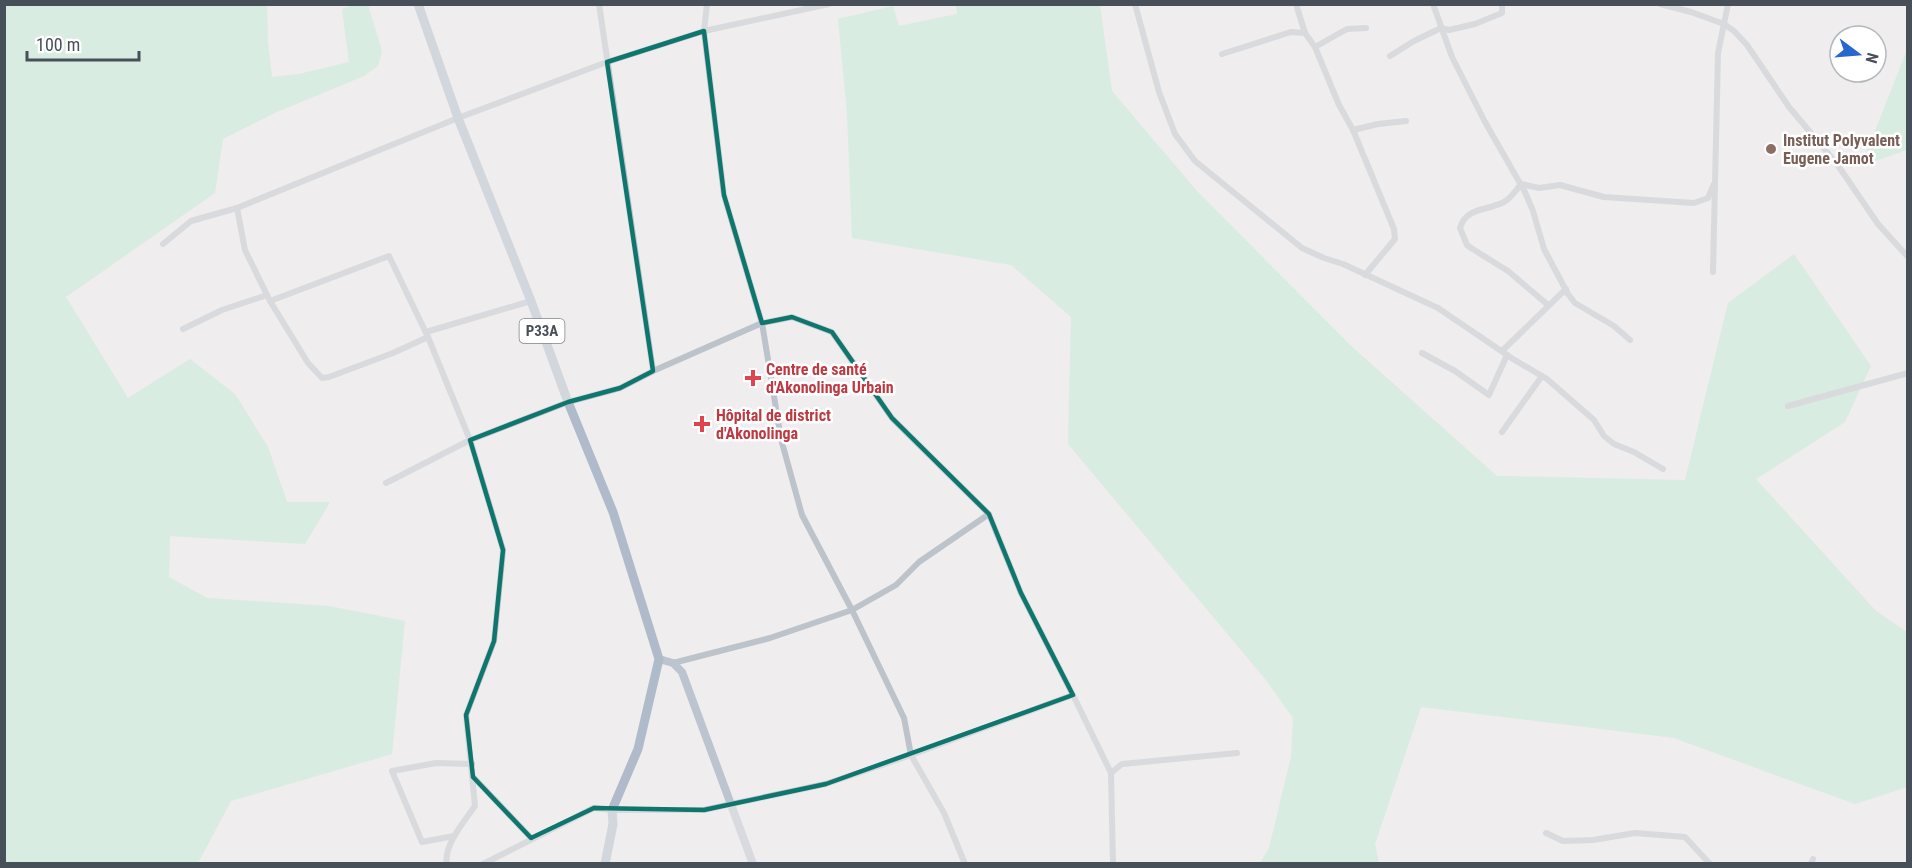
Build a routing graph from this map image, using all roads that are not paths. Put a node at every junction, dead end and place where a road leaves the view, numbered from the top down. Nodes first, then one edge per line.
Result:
1 (418, 4) edge
2 (599, 4) edge
3 (707, 4) edge
4 (830, 4) edge
5 (1135, 4) edge
6 (1296, 4) edge
7 (1433, 4) edge
8 (1502, 4) edge
9 (1660, 4) edge
10 (1728, 4) edge
11 (1724, 24) junction
12 (1366, 28) dead end
13 (1441, 28) junction
14 (704, 31) junction
15 (1305, 33) junction
16 (1315, 47) junction
17 (1222, 54) dead end
18 (1390, 56) dead end
19 (607, 62) junction
20 (458, 118) junction
21 (1406, 121) dead end
22 (1353, 130) junction
23 (1521, 184) junction
24 (1714, 184) junction
25 (237, 208) junction
26 (163, 244) dead end
27 (1908, 257) edge
28 (1713, 272) dead end
29 (1365, 275) junction
30 (1566, 289) junction
31 (268, 298) junction
32 (531, 301) junction
33 (1548, 305) junction
34 (762, 323) junction
35 (183, 328) dead end
36 (427, 335) junction
37 (1630, 340) dead end
38 (1422, 353) dead end
39 (1504, 353) junction
40 (653, 372) junction
41 (1908, 373) edge
42 (1542, 376) junction
43 (568, 402) junction
44 (1788, 406) dead end
45 (1502, 432) dead end
46 (470, 440) junction
47 (1663, 469) dead end
48 (386, 483) dead end
49 (989, 514) junction
50 (852, 610) junction
51 (658, 659) junction
52 (673, 663) junction
53 (1073, 695) junction
54 (1237, 753) dead end
55 (912, 755) junction
56 (472, 764) junction
57 (1111, 773) junction
58 (473, 777) junction
59 (733, 805) junction
60 (612, 810) junction
61 (1546, 833) dead end
62 (454, 836) junction
63 (531, 838) junction
64 (447, 864) edge
65 (483, 864) edge
66 (605, 864) edge
67 (753, 864) edge
68 (965, 864) edge
69 (1113, 864) edge
70 (1710, 864) edge

1 - 20 main road, P33A
2 - 19 street
3 - 14 street
4 - 14 street
5 - 29 street
6 - 15 street
7 - 13 street
8 - 13 street
9 - 11 street
10 - 11 street
11 - 24 street
11 - 27 street
12 - 16 street
13 - 18 street
13 - 23 street
14 - 19 street
14 - 34 street
15 - 16 street
15 - 17 street
16 - 22 street
19 - 20 street
19 - 40 street
20 - 25 street
20 - 32 main road, P33A
21 - 22 street
22 - 29 street
23 - 24 street
23 - 30 street
23 - 33 street
24 - 28 street
25 - 26 street
25 - 31 street
29 - 39 street
30 - 33 street
30 - 37 street
31 - 35 street
31 - 36 street
31 - 36 street
32 - 36 street
32 - 43 main road, P33A
33 - 39 street
34 - 40 street
34 - 49 street
34 - 50 street
36 - 46 street
38 - 39 street
39 - 42 street
40 - 43 street
41 - 44 street
42 - 45 street
42 - 47 street
43 - 46 street
43 - 51 main road, P33A
46 - 48 street
46 - 56 street
49 - 50 street
49 - 53 street
50 - 52 street
50 - 55 street
51 - 52 street
51 - 60 main road, P33A
52 - 59 street
53 - 55 street
53 - 57 street
54 - 57 street
55 - 59 street
55 - 68 street
56 - 58 street
56 - 62 street
57 - 69 street
58 - 62 street
58 - 63 street
59 - 60 street
59 - 67 street
60 - 63 street
60 - 66 main road, P33A
61 - 70 street
62 - 64 street
63 - 65 street

